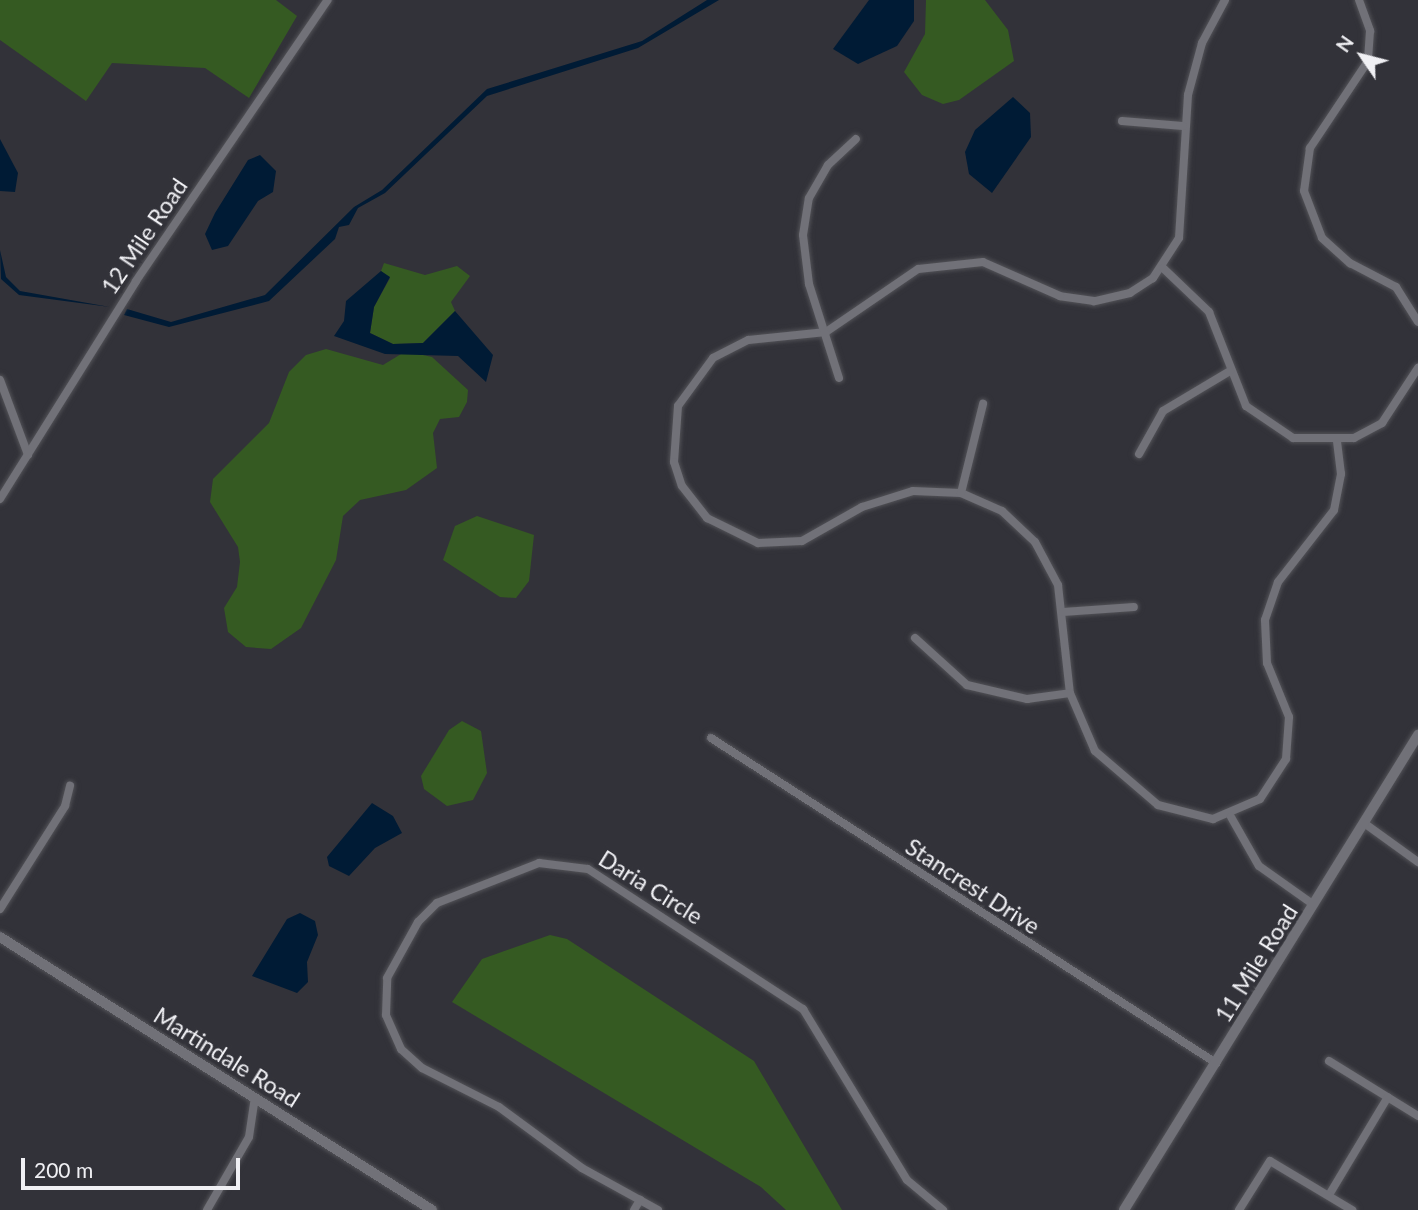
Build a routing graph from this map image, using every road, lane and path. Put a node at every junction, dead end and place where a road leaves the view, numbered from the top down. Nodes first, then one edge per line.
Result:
1 (328, 0) edge
2 (1225, 0) edge
3 (1364, 1) edge
4 (1122, 121) dead end
5 (1183, 126) junction
6 (856, 139) dead end
7 (1163, 268) junction
8 (1418, 321) edge
9 (826, 332) junction
10 (1418, 370) edge
11 (1230, 371) junction
12 (839, 378) dead end
13 (0, 380) edge
14 (983, 404) dead end
15 (1337, 441) junction
16 (1139, 454) dead end
17 (28, 455) junction
18 (961, 493) junction
19 (0, 499) edge
20 (1134, 607) dead end
21 (1063, 612) junction
22 (915, 638) dead end
23 (1070, 694) junction
24 (1418, 735) edge
25 (711, 738) dead end
26 (69, 786) dead end
27 (1231, 817) junction
28 (1364, 823) junction
29 (1418, 862) edge
30 (1314, 905) junction
31 (0, 909) edge
32 (2, 942) edge
33 (1329, 1061) dead end
34 (1216, 1063) junction
35 (255, 1097) junction
36 (1388, 1097) junction
37 (1418, 1116) edge
38 (1329, 1195) junction
39 (640, 1200) junction
40 (207, 1210) edge
41 (432, 1210) edge
42 (634, 1210) edge
43 (658, 1210) edge
44 (943, 1210) edge
45 (1124, 1210) edge
46 (1239, 1210) edge
47 (1352, 1210) edge

1 - 17 street, 12 Mile Road
2 - 5 street
3 - 8 street
4 - 5 street
5 - 7 street
6 - 9 street
7 - 9 street
7 - 11 street
9 - 12 street
9 - 18 street
10 - 15 street
11 - 15 street
11 - 16 street
13 - 17 street
14 - 18 street
15 - 27 street
17 - 19 street, 12 Mile Road
18 - 21 street
20 - 21 street
21 - 23 street
22 - 23 street
23 - 27 street
24 - 28 street, 11 Mile Road
25 - 34 street, Stancrest Drive
26 - 31 street
27 - 30 street
28 - 29 street
28 - 30 street, 11 Mile Road
30 - 34 street, 11 Mile Road
32 - 35 street, Martindale Road
33 - 36 street
34 - 45 street, 11 Mile Road
35 - 40 street
35 - 41 street, Martindale Road
36 - 37 street
36 - 38 street
38 - 46 street
38 - 47 street
39 - 42 street
39 - 43 street, Daria Circle
39 - 44 street, Daria Circle

